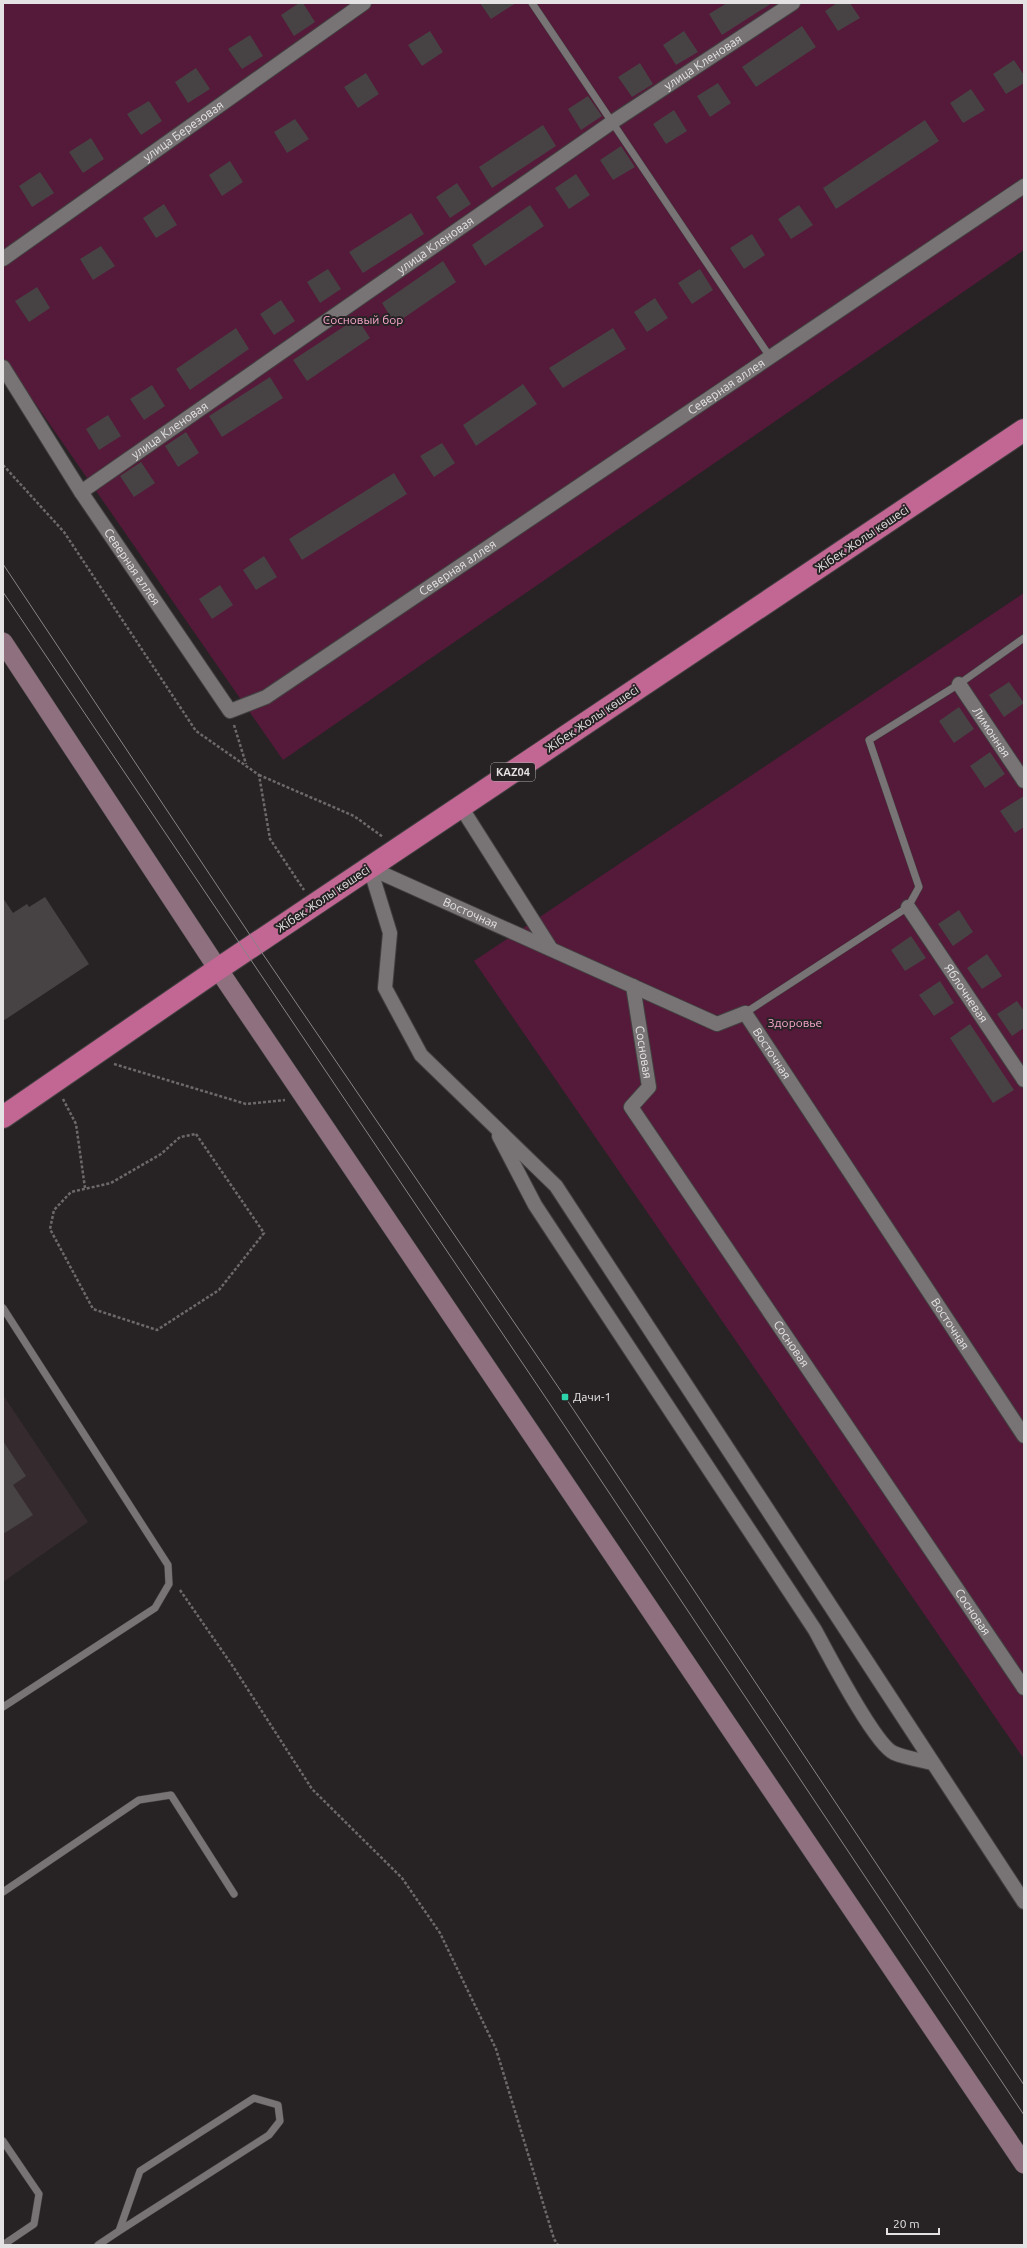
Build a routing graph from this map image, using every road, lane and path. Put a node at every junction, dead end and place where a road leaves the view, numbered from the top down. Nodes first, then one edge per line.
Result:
1 (364, 3) edge
2 (532, 3) edge
3 (793, 3) edge
4 (611, 123) junction
5 (1024, 186) edge
6 (3, 259) edge
7 (770, 357) junction
8 (3, 367) edge
9 (1024, 430) edge
10 (3, 465) edge
11 (81, 492) junction
12 (1024, 638) edge
13 (3, 642) edge
14 (958, 684) junction
15 (230, 711) junction
16 (259, 775) junction
17 (1024, 781) edge
18 (462, 807) junction
19 (394, 852) junction
20 (370, 868) junction
21 (314, 905) junction
22 (908, 907) junction
23 (551, 949) junction
24 (218, 970) junction
25 (633, 986) junction
26 (745, 1013) junction
27 (91, 1057) junction
28 (1024, 1080) edge
29 (55, 1082) junction
30 (304, 1097) junction
31 (3, 1118) edge
32 (493, 1124) junction
33 (85, 1188) junction
34 (3, 1308) edge
35 (1024, 1436) edge
36 (169, 1584) junction
37 (1024, 1688) edge
38 (3, 1707) edge
39 (932, 1763) junction
40 (3, 1892) edge
41 (234, 1894) dead end
42 (1024, 1902) edge
43 (3, 2141) edge
44 (1024, 2164) edge
45 (119, 2231) junction
46 (3, 2245) edge
47 (98, 2245) edge
48 (558, 2245) edge

1 - 6 street, улица Березовая
2 - 4 lane
3 - 4 street, улица Кленовая
4 - 7 lane
4 - 11 street, улица Кленовая
5 - 7 street, Северная аллея
7 - 15 street, Северная аллея
8 - 11 street, Северная аллея
9 - 18 highway, Жібек Жолы көшесі / KАZ04
10 - 16 path
11 - 15 street, Северная аллея
12 - 14 lane
13 - 24 street
14 - 17 street, Лимонная
14 - 22 lane
15 - 16 path
16 - 19 path
16 - 21 path
18 - 19 highway, Жібек Жолы көшесі / KАZ04
18 - 23 street
19 - 20 highway, Жібек Жолы көшесі / KАZ04
20 - 21 highway, Жібек Жолы көшесі / KАZ04
20 - 23 street, Восточная
20 - 32 street
21 - 24 highway, Жібек Жолы көшесі / KАZ04
22 - 26 lane
22 - 28 street, Яблочневая
23 - 25 street, Восточная
24 - 27 highway, Жібек Жолы көшесі / KАZ04
24 - 30 street
25 - 26 street, Восточная
25 - 37 street, Сосновая
26 - 35 street, Восточная
27 - 29 highway, Жібек Жолы көшесі / KАZ04
27 - 30 path
29 - 31 highway, Жібек Жолы көшесі / KАZ04
29 - 33 path
30 - 44 street
32 - 39 street
32 - 39 street
33 - 33 path
34 - 36 lane
36 - 38 lane
36 - 48 path
39 - 42 street
40 - 41 lane
43 - 46 lane
45 - 45 lane
45 - 47 lane

